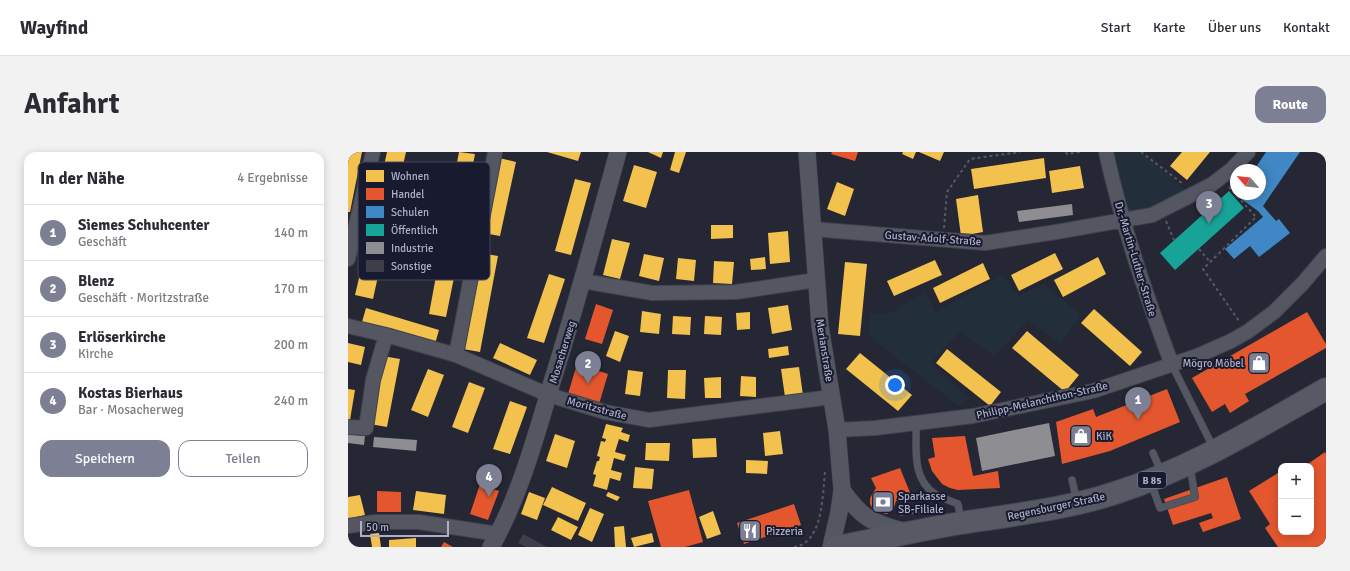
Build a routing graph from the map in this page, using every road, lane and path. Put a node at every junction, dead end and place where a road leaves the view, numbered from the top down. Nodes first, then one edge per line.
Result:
1 (373, 152) edge
2 (495, 152) edge
3 (618, 152) edge
4 (807, 152) edge
5 (1020, 152) edge
6 (1066, 152) edge
7 (1081, 152) edge
8 (1106, 152) edge
9 (1141, 152) edge
10 (1248, 152) edge
11 (371, 162) edge
12 (490, 178) edge
13 (1220, 178) junction
14 (1195, 193) junction
15 (1162, 210) junction
16 (358, 216) edge
17 (1124, 220) junction
18 (812, 229) junction
19 (943, 239) junction
20 (1174, 240) dead end
21 (1199, 249) dead end
22 (1326, 256) edge
23 (348, 259) edge
24 (1210, 262) junction
25 (470, 280) edge
26 (816, 280) junction
27 (583, 281) junction
28 (1234, 315) dead end
29 (348, 326) edge
30 (386, 335) junction
31 (456, 355) junction
32 (1172, 365) junction
33 (1326, 389) edge
34 (549, 395) junction
35 (832, 398) junction
36 (916, 423) junction
37 (348, 427) edge
38 (838, 430) junction
39 (1215, 451) junction
40 (1153, 453) dead end
41 (1190, 464) junction
42 (1156, 478) junction
43 (1072, 480) dead end
44 (842, 490) junction
45 (1078, 503) junction
46 (820, 516) dead end
47 (960, 516) junction
48 (902, 524) junction
49 (348, 526) edge
50 (495, 541) edge
51 (794, 547) edge
52 (831, 547) edge
53 (837, 547) edge

1 - 11 street
2 - 12 street
3 - 27 street, Mosacherweg
4 - 18 street, Merianstraße
5 - 19 path
6 - 7 path
8 - 17 street, Dr.-Martin-Luther-Straße
9 - 14 path
10 - 13 street, Gustav-Adolf-Straße
13 - 14 street, Gustav-Adolf-Straße
13 - 24 path
14 - 15 street, Gustav-Adolf-Straße
15 - 17 street, Gustav-Adolf-Straße
15 - 20 path
16 - 23 street
17 - 19 street, Gustav-Adolf-Straße
17 - 32 street, Dr.-Martin-Luther-Straße
18 - 19 street, Gustav-Adolf-Straße
18 - 26 street, Merianstraße
21 - 24 path
22 - 32 street, Philipp-Melanchthon-Straße
24 - 28 path
25 - 31 street
26 - 27 street
26 - 35 street, Merianstraße
27 - 34 street, Mosacherweg
29 - 30 street, Moritzstraße
30 - 31 street, Moritzstraße
30 - 37 street
31 - 34 street, Moritzstraße
32 - 36 street, Philipp-Melanchthon-Straße
32 - 39 lane
33 - 39 main road, Regensburger Straße / B 85
34 - 35 street, Moritzstraße
34 - 50 street, Mosacherweg
35 - 38 street, Merianstraße
36 - 38 street, Philipp-Melanchthon-Straße
36 - 47 lane
38 - 44 street, Merianstraße
39 - 41 main road, Regensburger Straße / B 85
40 - 42 lane
41 - 42 main road, Regensburger Straße / B 85
41 - 42 lane
42 - 45 main road, Regensburger Straße / B 85
43 - 45 lane
44 - 48 street
44 - 52 street, Merianstraße
45 - 47 main road, Regensburger Straße / B 85
46 - 51 path
47 - 48 main road, Regensburger Straße / B 85
47 - 48 path
48 - 53 main road, Regensburger Straße / B 85
49 - 50 street

